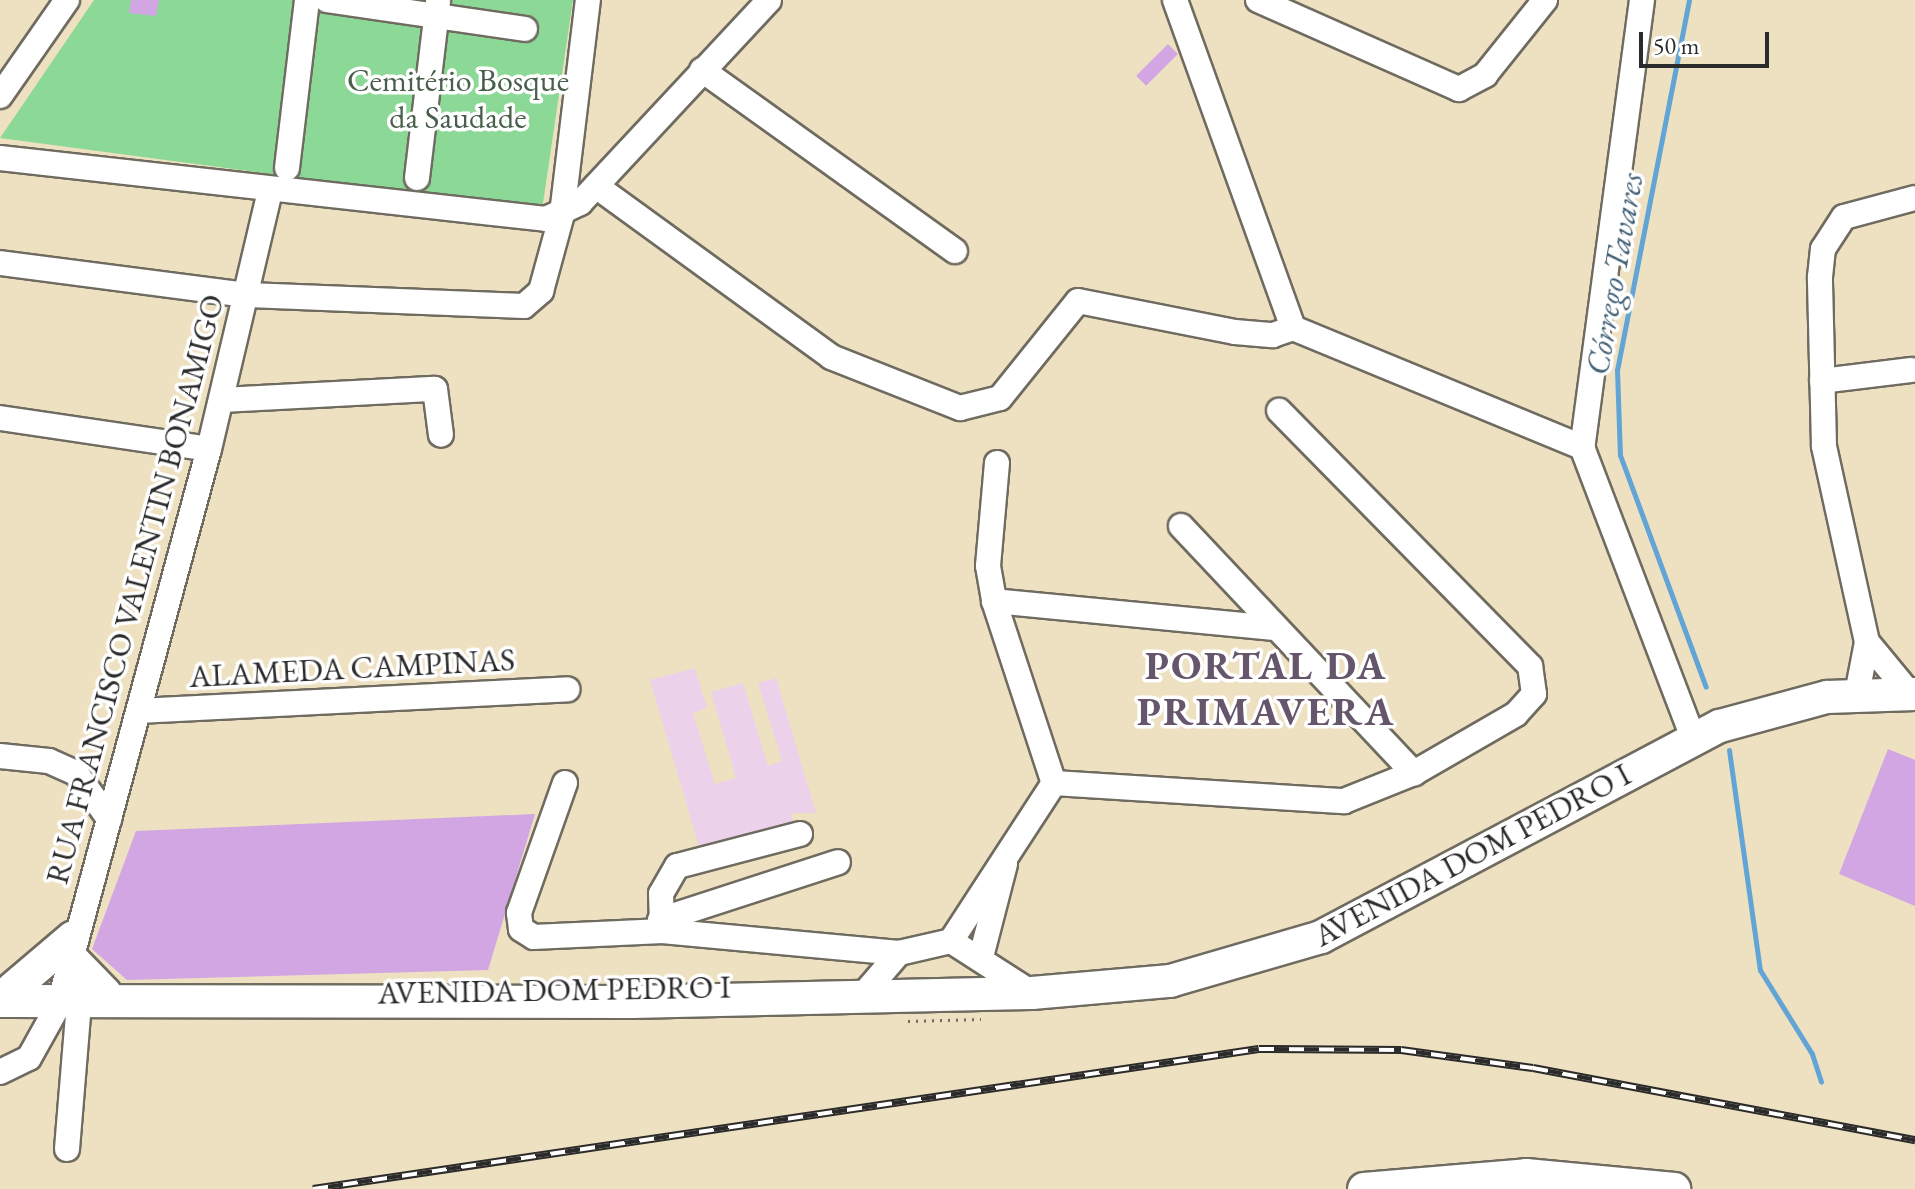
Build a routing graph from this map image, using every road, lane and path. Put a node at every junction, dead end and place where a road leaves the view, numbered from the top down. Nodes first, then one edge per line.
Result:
1 (67, 0) edge
2 (307, 0) edge
3 (327, 0) edge
4 (588, 0) edge
5 (769, 0) edge
6 (1175, 0) edge
7 (1258, 0) edge
8 (1545, 0) edge
9 (1642, 0) edge
10 (437, 8) edge
11 (525, 29) dead end
12 (702, 70) junction
13 (0, 96) edge
14 (0, 158) edge
15 (287, 168) dead end
16 (417, 178) dead end
17 (596, 186) junction
18 (270, 190) junction
19 (1915, 198) edge
20 (562, 214) junction
21 (955, 251) dead end
22 (0, 263) edge
23 (248, 295) junction
24 (1293, 328) junction
25 (1911, 370) dead end
26 (1822, 381) junction
27 (222, 400) junction
28 (1279, 411) dead end
29 (0, 418) edge
30 (441, 435) dead end
31 (1582, 447) junction
32 (209, 449) junction
33 (997, 463) dead end
34 (1181, 526) dead end
35 (994, 601) junction
36 (1273, 628) junction
37 (1867, 642) junction
38 (567, 689) dead end
39 (1857, 694) junction
40 (1913, 694) edge
41 (140, 711) junction
42 (1693, 738) junction
43 (0, 756) edge
44 (1414, 773) junction
45 (565, 783) dead end
46 (1054, 783) junction
47 (109, 819) junction
48 (800, 834) dead end
49 (1012, 838) junction
50 (838, 862) dead end
51 (661, 925) junction
52 (951, 941) junction
53 (71, 946) junction
54 (899, 953) junction
55 (990, 964) junction
56 (867, 988) junction
57 (1106, 988) junction
58 (4, 993) edge
59 (1032, 993) junction
60 (76, 998) junction
61 (0, 1072) edge
62 (67, 1149) dead end
63 (1364, 1189) edge
64 (1674, 1189) edge

1 - 13 street
2 - 15 street
3 - 10 street
4 - 20 street
5 - 12 street
6 - 24 street
7 - 8 street
9 - 31 street
10 - 11 street
10 - 16 street
12 - 17 street
12 - 21 street
14 - 18 street
17 - 20 street
17 - 24 street
18 - 20 street
18 - 23 street, RUA FRANCISCO VALENTIN BONAMIGO
19 - 26 street
20 - 23 street
22 - 23 street
23 - 27 street, RUA FRANCISCO VALENTIN BONAMIGO
24 - 31 street
25 - 26 street
26 - 37 street
27 - 30 street
27 - 32 street, RUA FRANCISCO VALENTIN BONAMIGO
28 - 44 street
29 - 32 street
31 - 42 street
32 - 41 street, RUA FRANCISCO VALENTIN BONAMIGO
33 - 35 street
34 - 36 street
35 - 36 street
35 - 46 street
36 - 44 street
37 - 39 street
37 - 40 street
38 - 41 street, ALAMEDA CAMPINAS
39 - 40 main road, AVENIDA DOM PEDRO I
39 - 42 main road, AVENIDA DOM PEDRO I
41 - 47 street, RUA FRANCISCO VALENTIN BONAMIGO
42 - 57 main road, AVENIDA DOM PEDRO I
43 - 47 street
44 - 46 street
45 - 51 street
46 - 49 street
47 - 53 street, RUA FRANCISCO VALENTIN BONAMIGO
48 - 51 street
49 - 52 street
49 - 55 street
50 - 51 street
51 - 54 street
52 - 54 street
52 - 55 street
53 - 58 main road
53 - 60 main road
53 - 60 street, RUA FRANCISCO VALENTIN BONAMIGO
54 - 56 street
55 - 56 main road, AVENIDA DOM PEDRO I
55 - 57 main road, AVENIDA DOM PEDRO I
55 - 59 street
56 - 59 main road, AVENIDA DOM PEDRO I
56 - 60 main road, AVENIDA DOM PEDRO I
57 - 59 main road, AVENIDA DOM PEDRO I
58 - 60 main road, AVENIDA DOM PEDRO I
60 - 61 street
60 - 62 street
63 - 64 main road

